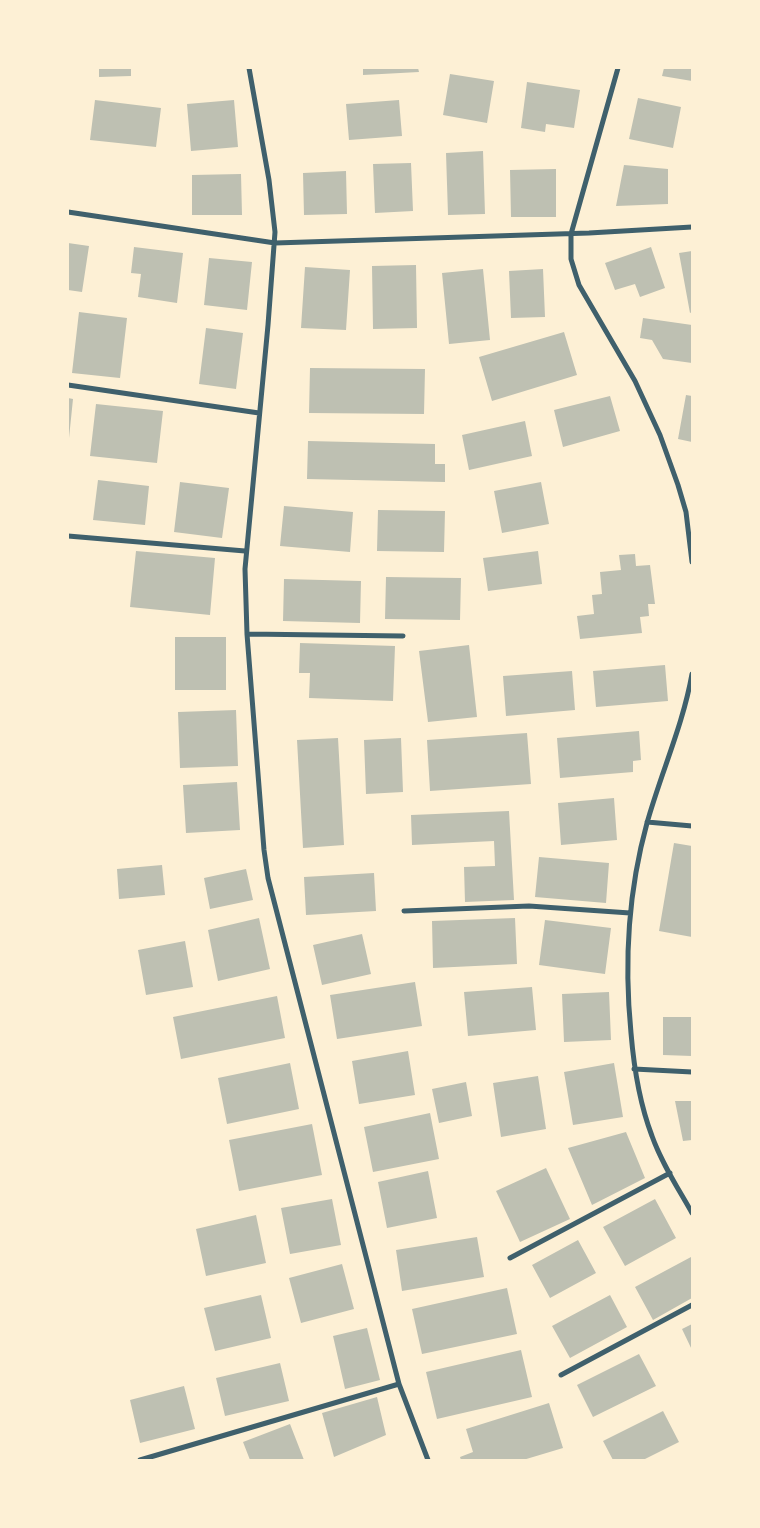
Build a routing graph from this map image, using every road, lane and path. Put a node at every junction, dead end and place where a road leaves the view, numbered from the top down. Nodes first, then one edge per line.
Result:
1 (249, 68) edge
2 (618, 68) edge
3 (68, 212) edge
4 (692, 227) edge
5 (571, 234) junction
6 (275, 243) junction
7 (68, 385) edge
8 (259, 413) junction
9 (68, 536) edge
10 (245, 551) junction
11 (692, 562) edge
12 (247, 634) junction
13 (404, 636) dead end
14 (692, 674) edge
15 (647, 822) junction
16 (692, 826) edge
17 (404, 911) dead end
18 (630, 913) junction
19 (634, 1069) junction
20 (692, 1072) edge
21 (670, 1174) junction
22 (692, 1214) edge
23 (510, 1258) dead end
24 (692, 1305) edge
25 (561, 1375) dead end
26 (399, 1384) junction
27 (140, 1460) edge
28 (428, 1460) edge

1 - 6 street
2 - 5 street
3 - 6 street
4 - 5 street
5 - 6 street
5 - 11 street
6 - 8 street
7 - 8 street
8 - 10 street
9 - 10 street
10 - 12 street
12 - 13 street
12 - 26 street
14 - 15 street
15 - 16 street
15 - 18 street
17 - 18 street
18 - 19 street
19 - 20 street
19 - 21 street
21 - 22 street
21 - 23 street
24 - 25 street
26 - 27 street
26 - 28 street

